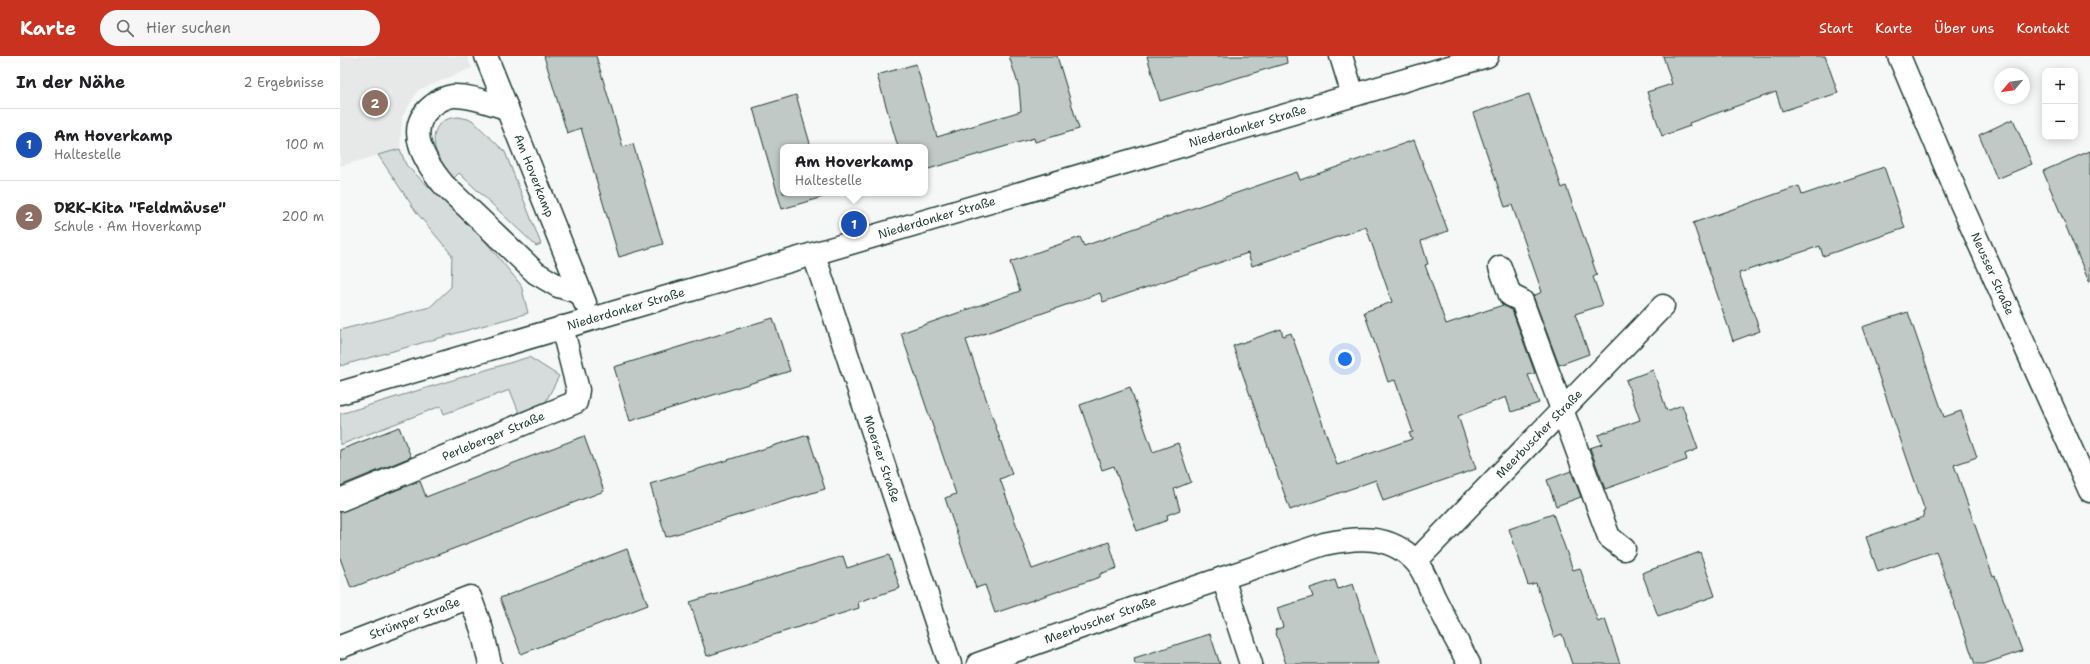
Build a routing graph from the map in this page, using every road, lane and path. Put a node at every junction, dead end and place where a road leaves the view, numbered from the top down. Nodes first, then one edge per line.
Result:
1 (486, 56) edge
2 (1341, 56) edge
3 (1488, 56) edge
4 (1898, 56) edge
5 (1353, 95) junction
6 (507, 108) junction
7 (814, 255) junction
8 (1500, 267) dead end
9 (581, 293) junction
10 (1663, 306) dead end
11 (591, 319) junction
12 (562, 327) junction
13 (340, 393) edge
14 (1562, 409) junction
15 (2090, 491) edge
16 (340, 500) edge
17 (1624, 549) dead end
18 (1416, 562) junction
19 (1223, 578) junction
20 (340, 647) edge
21 (490, 664) edge
22 (950, 664) edge
23 (978, 664) edge
24 (1251, 664) edge
25 (1468, 664) edge

1 - 6 street, Am Hoverkamp
2 - 5 street
3 - 5 street, Niederdonker Straße
4 - 15 street, Neusser Straße
5 - 7 street, Niederdonker Straße
6 - 9 street, Am Hoverkamp
6 - 9 street
7 - 11 street, Niederdonker Straße
7 - 22 street, Moerser Straße
8 - 14 street
9 - 11 street, Am Hoverkamp
10 - 14 street, Meerbuscher Straße
11 - 12 street, Niederdonker Straße
12 - 13 street, Niederdonker Straße
12 - 16 street, Perleberger Straße
14 - 17 street
14 - 18 street, Meerbuscher Straße
18 - 19 street, Meerbuscher Straße
18 - 25 street, Meerbuscher Straße
19 - 23 street, Meerbuscher Straße
19 - 24 street
20 - 21 street, Strümper Straße

